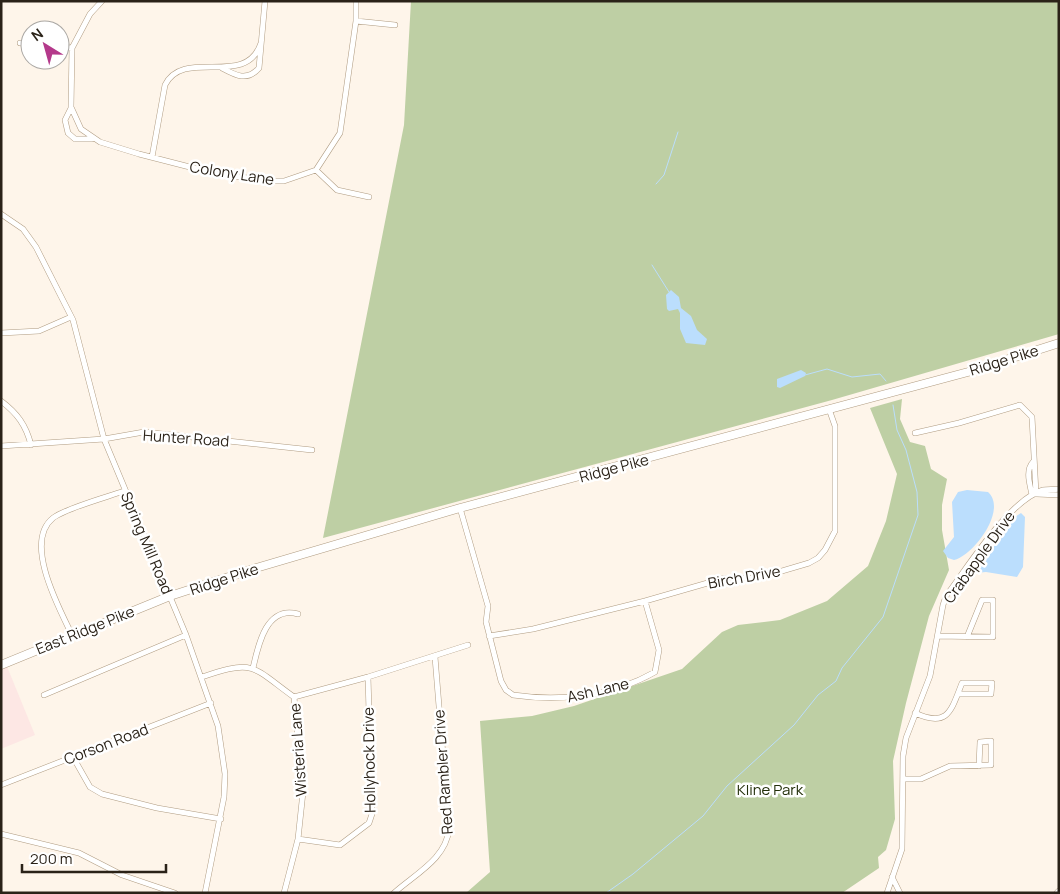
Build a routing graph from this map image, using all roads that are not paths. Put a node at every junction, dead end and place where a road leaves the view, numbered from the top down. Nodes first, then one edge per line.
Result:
1 (102, 1) edge
2 (265, 1) edge
3 (356, 1) edge
4 (356, 21) junction
5 (395, 26) dead end
6 (261, 44) junction
7 (72, 48) joint
8 (220, 67) junction
9 (71, 107) junction
10 (93, 139) junction
11 (152, 157) junction
12 (316, 170) junction
13 (369, 197) dead end
14 (1, 214) edge
15 (71, 317) junction
16 (1, 333) edge
17 (1056, 346) edge
18 (1, 401) edge
19 (829, 409) junction
20 (915, 434) dead end
21 (104, 439) junction
22 (31, 445) junction
23 (1, 446) edge
24 (312, 450) dead end
25 (1059, 490) edge
26 (124, 491) junction
27 (1034, 494) junction
28 (1059, 495) edge
29 (460, 508) junction
30 (170, 596) junction
31 (645, 601) junction
32 (298, 614) dead end
33 (72, 635) junction
34 (186, 635) junction
35 (489, 636) junction
36 (938, 636) junction
37 (967, 637) junction
38 (468, 645) dead end
39 (436, 657) junction
40 (1, 666) edge
41 (253, 668) junction
42 (202, 677) junction
43 (368, 677) junction
44 (958, 694) junction
45 (44, 695) dead end
46 (294, 697) junction
47 (211, 703) junction
48 (915, 714) junction
49 (72, 757) junction
50 (979, 766) junction
51 (903, 779) junction
52 (1, 785) edge
53 (221, 819) junction
54 (1, 834) edge
55 (298, 839) junction
56 (892, 877) junction
57 (175, 893) edge
58 (205, 893) edge
59 (284, 893) edge
60 (394, 893) edge
61 (886, 893) edge
62 (900, 893) edge

1 - 7 street, Colony Lane
2 - 6 street
3 - 4 street
4 - 5 street
4 - 12 street
6 - 8 street
6 - 8 street
7 - 9 street, Colony Lane
8 - 11 street
9 - 10 street, Colony Lane
9 - 10 street, Colony Lane
10 - 11 street, Colony Lane
11 - 12 street, Colony Lane
12 - 13 street
14 - 15 street, Spring Mill Road
15 - 16 street
15 - 21 street, Spring Mill Road
17 - 19 main road, Ridge Pike
18 - 22 street
19 - 29 main road, Ridge Pike
19 - 31 street, Birch Drive
20 - 27 street
21 - 22 street, Hunter Road
21 - 24 street, Hunter Road
21 - 26 street, Spring Mill Road
22 - 23 street, Hunter Road
25 - 27 street, Crabapple Drive
26 - 30 street, Spring Mill Road
26 - 33 street
27 - 28 street
27 - 36 street, Crabapple Drive
29 - 30 main road, Ridge Pike
29 - 35 street, Ash Lane
30 - 33 main road, East Ridge Pike
30 - 34 street, Spring Mill Road
31 - 35 street, Birch Drive
31 - 35 street, Ash Lane
32 - 41 street
33 - 40 main road, East Ridge Pike
34 - 42 street, Spring Mill Road
34 - 45 street
36 - 37 street
36 - 48 street, Crabapple Drive
37 - 37 street
38 - 39 street, Wisteria Lane
39 - 43 street, Wisteria Lane
39 - 60 street, Red Rambler Drive
41 - 42 street
41 - 46 street
42 - 47 street, Spring Mill Road
43 - 46 street, Wisteria Lane
43 - 55 street, Hollyhock Drive
44 - 44 street
44 - 48 street
46 - 55 street, Wisteria Lane
47 - 49 street, Corson Road
47 - 53 street, Spring Mill Road
48 - 51 street, Crabapple Drive
49 - 52 street, Corson Road
49 - 53 street
50 - 50 street
50 - 51 street
51 - 56 street, Crabapple Drive
53 - 58 street, Spring Mill Road
54 - 57 street
55 - 59 street, Wisteria Lane
56 - 61 street, Crabapple Drive
56 - 62 street

